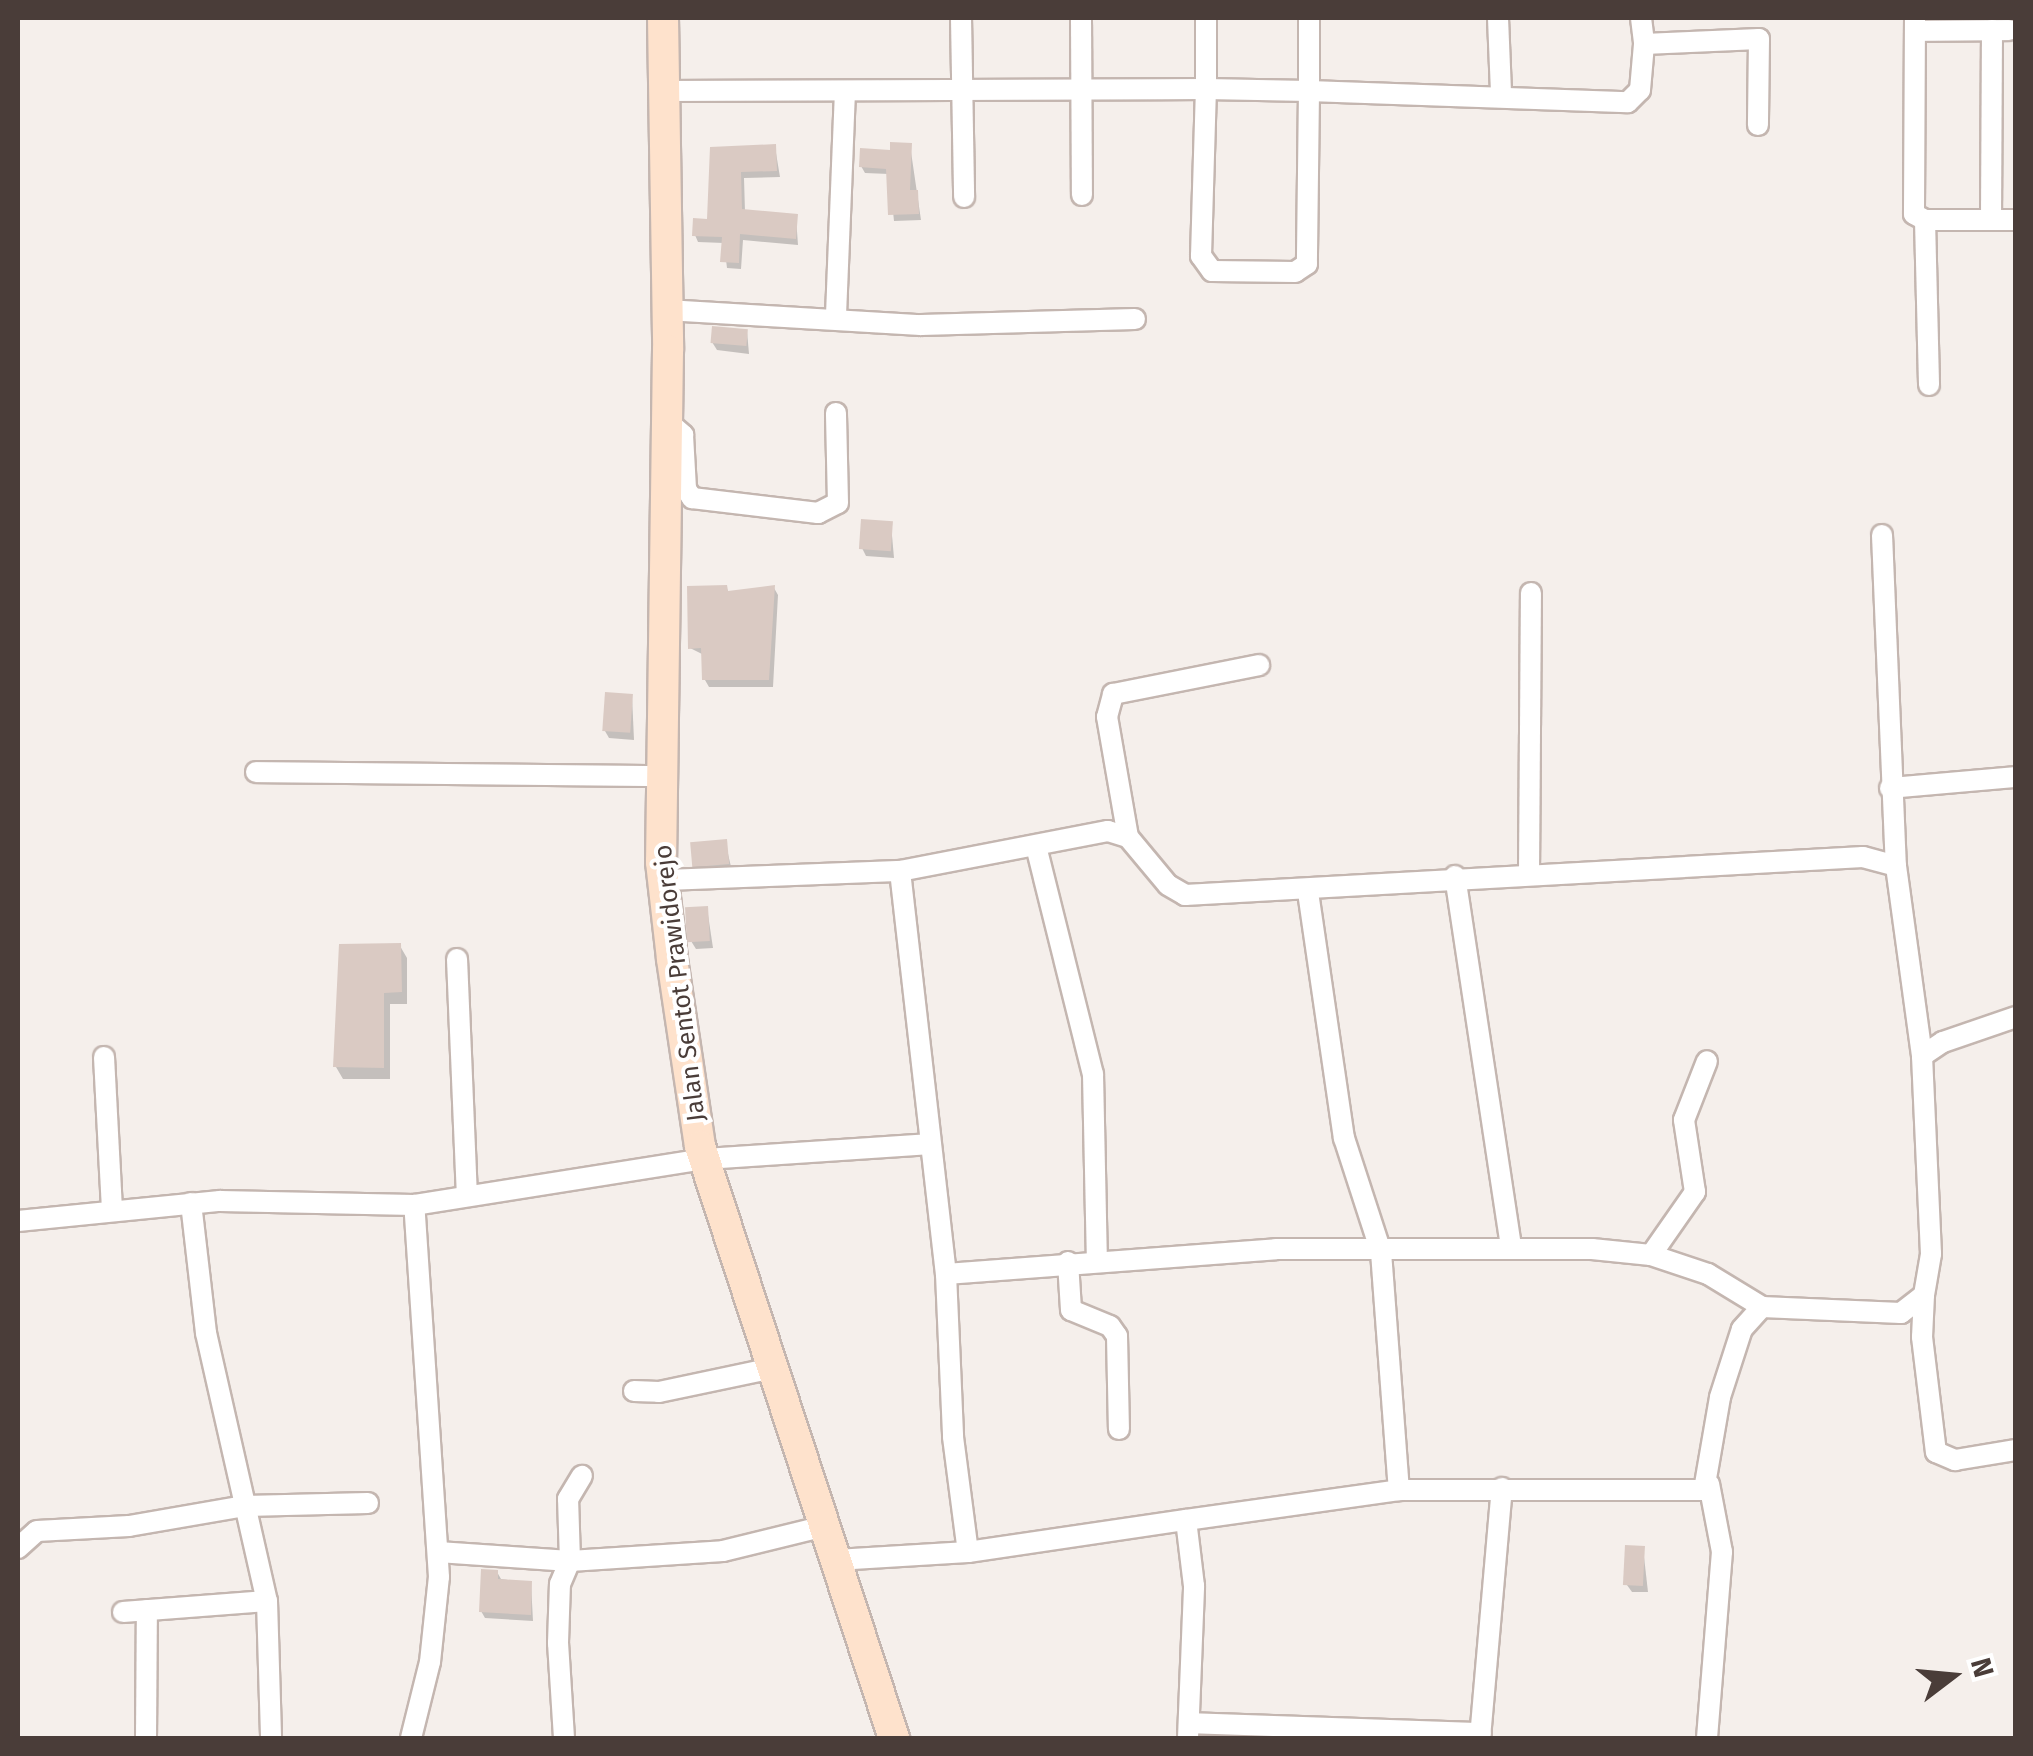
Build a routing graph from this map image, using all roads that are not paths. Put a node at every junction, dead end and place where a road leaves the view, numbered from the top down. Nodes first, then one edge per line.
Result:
1 (663, 18) edge
2 (961, 18) edge
3 (1081, 18) edge
4 (1206, 18) edge
5 (1309, 18) edge
6 (1498, 18) edge
7 (1642, 18) edge
8 (1915, 24) edge
9 (2006, 27) edge
10 (1759, 28) edge
11 (1644, 44) junction
12 (1206, 89) junction
13 (1080, 90) junction
14 (663, 91) junction
15 (1310, 91) junction
16 (845, 92) junction
17 (960, 92) junction
18 (1501, 93) junction
19 (1758, 125) dead end
20 (1082, 195) dead end
21 (964, 197) dead end
22 (1925, 220) junction
23 (1991, 220) junction
24 (2016, 220) edge
25 (666, 310) junction
26 (836, 315) junction
27 (1134, 319) dead end
28 (1930, 385) dead end
29 (836, 412) dead end
30 (666, 420) junction
31 (1882, 535) dead end
32 (1531, 592) dead end
33 (1259, 665) dead end
34 (256, 772) dead end
35 (662, 776) junction
36 (2016, 776) edge
37 (1890, 788) junction
38 (1128, 837) junction
39 (1036, 846) junction
40 (1896, 866) junction
41 (900, 871) junction
42 (1529, 873) junction
43 (1455, 876) junction
44 (664, 880) junction
45 (1308, 892) junction
46 (457, 959) dead end
47 (2016, 1018) edge
48 (1922, 1056) junction
49 (104, 1057) dead end
50 (1708, 1061) dead end
51 (928, 1144) junction
52 (704, 1159) junction
53 (467, 1195) junction
54 (191, 1203) junction
55 (414, 1205) junction
56 (112, 1210) junction
57 (18, 1221) edge
58 (1511, 1248) junction
59 (1381, 1252) junction
60 (1651, 1255) junction
61 (1097, 1259) junction
62 (1068, 1262) junction
63 (946, 1274) junction
64 (1924, 1295) junction
65 (1762, 1307) junction
66 (768, 1369) junction
67 (634, 1391) dead end
68 (1119, 1429) dead end
69 (2015, 1450) edge
70 (582, 1476) dead end
71 (1710, 1484) junction
72 (1502, 1488) junction
73 (1399, 1490) junction
74 (368, 1503) dead end
75 (245, 1506) junction
76 (1186, 1520) junction
77 (824, 1526) junction
78 (18, 1548) edge
79 (438, 1552) junction
80 (968, 1552) junction
81 (836, 1560) junction
82 (570, 1562) junction
83 (267, 1600) junction
84 (147, 1610) junction
85 (123, 1612) dead end
86 (1188, 1731) edge
87 (1480, 1736) edge
88 (146, 1738) edge
89 (271, 1738) edge
90 (411, 1738) edge
91 (564, 1738) edge
92 (894, 1738) edge
93 (1707, 1738) edge

1 - 14 main road, Jalan Sentot Prawidorejo
2 - 17 street
3 - 13 street
4 - 12 street
5 - 15 street
6 - 18 street
7 - 11 street
8 - 9 street
8 - 22 street
9 - 23 street
10 - 11 street
10 - 19 street
11 - 18 street
12 - 13 street
12 - 15 street
12 - 15 street
13 - 17 street
13 - 20 street
14 - 16 street
14 - 25 main road, Jalan Sentot Prawidorejo
15 - 18 street
16 - 17 street
16 - 26 street
17 - 21 street
22 - 23 street
22 - 28 street
23 - 24 street
25 - 26 street
25 - 30 main road, Jalan Sentot Prawidorejo
26 - 27 street
29 - 30 street
30 - 35 main road, Jalan Sentot Prawidorejo
31 - 37 street
32 - 42 street
33 - 38 street
34 - 35 street
35 - 44 main road, Jalan Sentot Prawidorejo
36 - 37 street
37 - 40 street
38 - 39 street
38 - 45 street
39 - 41 street
39 - 61 street
40 - 42 street
40 - 48 street
41 - 44 street
41 - 51 street
42 - 43 street
43 - 45 street
43 - 58 street
44 - 52 main road, Jalan Sentot Prawidorejo
45 - 59 street
46 - 53 street
47 - 48 street
48 - 64 street
49 - 56 street
50 - 60 street
51 - 52 street
51 - 63 street
52 - 53 street
52 - 66 main road, Jalan Sentot Prawidorejo
53 - 55 street
54 - 55 street
54 - 56 street
54 - 75 street
55 - 79 street
56 - 57 street
58 - 59 street
58 - 60 street
59 - 61 street
59 - 73 street
60 - 65 street
61 - 62 street
62 - 63 street
62 - 68 street
63 - 80 street
64 - 65 street
64 - 69 street
65 - 71 street
66 - 67 street
66 - 77 main road, Jalan Sentot Prawidorejo
70 - 82 street
71 - 72 street
71 - 93 street
72 - 73 street
72 - 87 street
73 - 76 street
74 - 75 street
75 - 78 street
75 - 83 street
76 - 80 street
76 - 86 street
77 - 81 main road, Jalan Sentot Prawidorejo
77 - 82 street
79 - 82 street
79 - 90 street
80 - 81 street
81 - 92 main road, Jalan Sentot Prawidorejo
82 - 91 street
83 - 84 street
83 - 89 street
84 - 85 street
84 - 88 street
86 - 87 street

